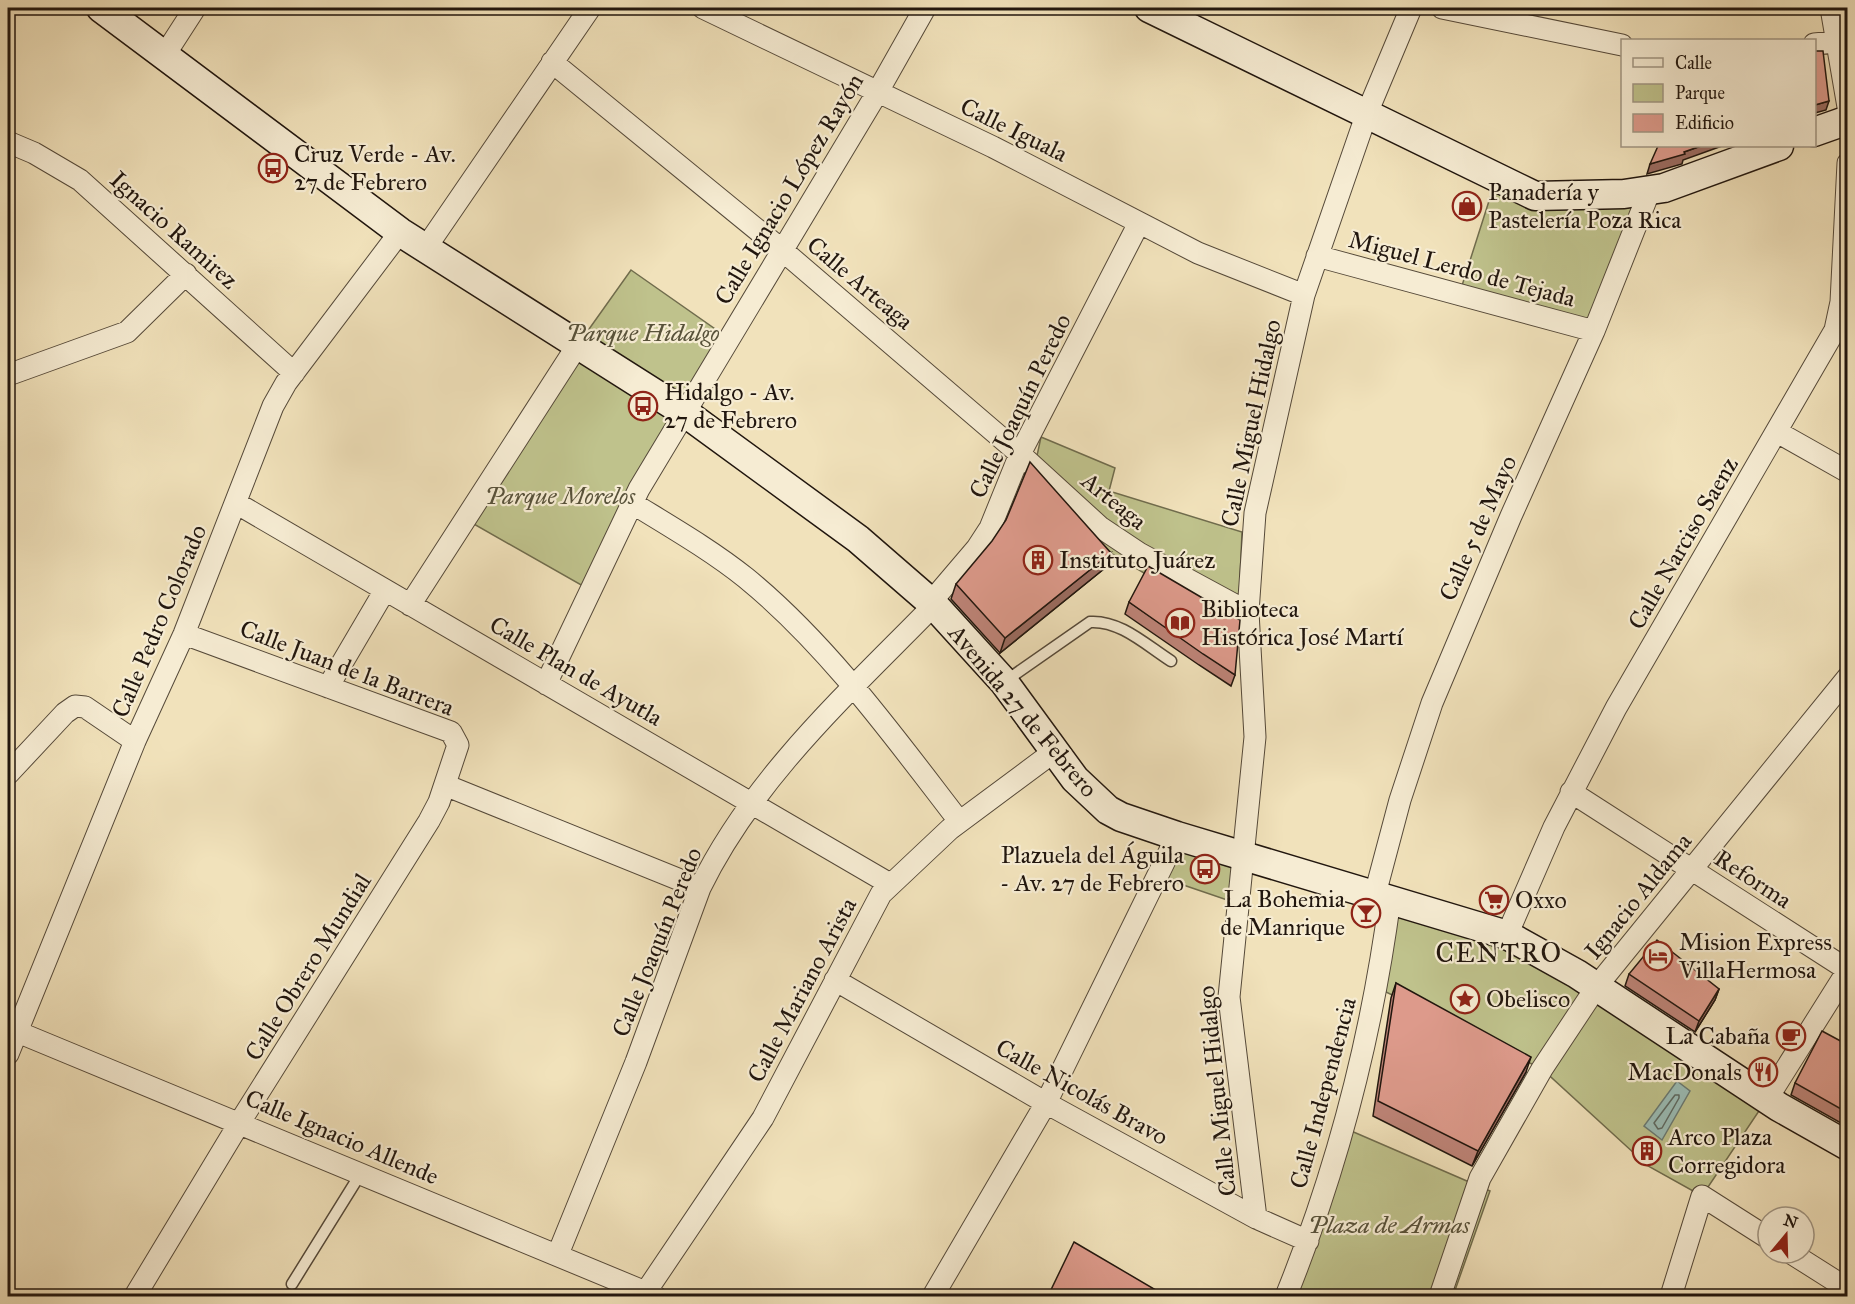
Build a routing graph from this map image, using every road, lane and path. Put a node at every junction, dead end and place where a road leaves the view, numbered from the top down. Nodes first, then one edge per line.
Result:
1 (100, 8) edge
2 (195, 8) edge
3 (590, 8) edge
4 (703, 8) edge
5 (925, 8) edge
6 (1149, 8) edge
7 (1410, 8) edge
8 (1442, 8) edge
9 (1831, 8) edge
10 (1825, 43) edge
11 (1621, 45) edge
12 (164, 56) junction
13 (552, 62) junction
14 (877, 93) junction
15 (1848, 107) edge
16 (1367, 113) junction
17 (1848, 120) edge
18 (1816, 132) edge
19 (8, 142) edge
20 (1776, 147) edge
21 (1848, 163) edge
22 (1593, 184) dead end
23 (1637, 192) junction
24 (1139, 223) junction
25 (400, 232) junction
26 (425, 249) junction
27 (782, 250) junction
28 (1317, 256) junction
29 (186, 274) junction
30 (1304, 295) junction
31 (1594, 331) junction
32 (577, 346) junction
33 (294, 373) junction
34 (8, 375) edge
35 (684, 412) junction
36 (1777, 432) junction
37 (1020, 454) junction
38 (1848, 472) edge
39 (236, 503) junction
40 (632, 503) junction
41 (385, 590) junction
42 (932, 603) junction
43 (410, 605) junction
44 (1248, 612) junction
45 (184, 634) junction
46 (1171, 661) dead end
47 (1848, 677) edge
48 (1004, 682) junction
49 (546, 684) junction
50 (328, 687) junction
51 (854, 688) junction
52 (135, 741) junction
53 (1055, 751) junction
54 (8, 774) edge
55 (445, 785) junction
56 (1571, 792) junction
57 (753, 802) junction
58 (959, 822) junction
59 (1177, 836) junction
60 (1243, 855) junction
61 (1692, 869) junction
62 (890, 884) junction
63 (700, 888) junction
64 (1383, 897) junction
65 (1507, 935) junction
66 (1848, 970) edge
67 (835, 980) junction
68 (1597, 986) junction
69 (12, 1030) edge
70 (8, 1054) edge
71 (1767, 1099) junction
72 (1046, 1103) junction
73 (240, 1122) junction
74 (1848, 1146) edge
75 (361, 1173) junction
76 (1256, 1218) junction
77 (1756, 1230) edge
78 (1308, 1241) junction
79 (558, 1254) junction
80 (1810, 1265) edge
81 (292, 1284) dead end
82 (1848, 1289) edge
83 (648, 1295) edge
84 (135, 1296) edge
85 (933, 1296) edge
86 (1286, 1296) edge
87 (1440, 1296) edge
88 (1671, 1296) edge

1 - 12 main road, Avenida 27 de Febrero
2 - 12 street
3 - 13 street
4 - 14 street, Calle Iguala
5 - 14 street, Calle Ignacio López Rayón
6 - 16 main road
7 - 16 street, Calle Miguel Hidalgo
8 - 11 street
9 - 10 street
10 - 15 street
12 - 25 main road, Avenida 27 de Febrero
13 - 26 street
13 - 27 street, Calle Arteaga
14 - 24 street, Calle Iguala
14 - 27 street, Calle Ignacio López Rayón
16 - 23 main road
16 - 28 street, Calle Miguel Hidalgo
17 - 18 main road
19 - 29 street, Ignacio Ramirez
20 - 23 main road
21 - 36 street, Calle Narciso Saenz
22 - 23 lane
23 - 31 street, Calle 5 de Mayo
24 - 30 street, Calle Iguala
24 - 37 street, Calle Joaquín Peredo
25 - 26 main road, Avenida 27 de Febrero
25 - 33 street, Calle Pedro Colorado
26 - 32 main road, Avenida 27 de Febrero
27 - 35 street, Calle Ignacio López Rayón
27 - 37 street, Calle Arteaga
28 - 30 street, Calle Miguel Hidalgo
28 - 31 street, Miguel Lerdo de Tejada
29 - 33 street, Ignacio Ramirez
29 - 34 street
30 - 44 street, Calle Miguel Hidalgo
31 - 64 street, Calle 5 de Mayo
32 - 35 main road, Avenida 27 de Febrero
32 - 43 street
33 - 39 street, Calle Pedro Colorado
35 - 40 street, Calle Ignacio López Rayón
35 - 42 main road, Avenida 27 de Febrero
36 - 38 street
36 - 56 street, Calle Narciso Saenz
37 - 42 street, Calle Joaquín Peredo
37 - 44 street, Arteaga
39 - 41 street, Calle Plan de Ayutla
39 - 45 street, Calle Pedro Colorado
40 - 49 street, Calle Ignacio López Rayón
40 - 51 street
41 - 43 street, Calle Plan de Ayutla
41 - 50 street
42 - 48 main road, Avenida 27 de Febrero
42 - 51 street, Calle Joaquín Peredo
43 - 49 street, Calle Plan de Ayutla
44 - 60 street, Calle Miguel Hidalgo
45 - 50 street, Calle Juan de la Barrera
45 - 52 street, Calle Pedro Colorado
46 - 48 lane
47 - 61 street, Ignacio Aldama
48 - 53 main road, Avenida 27 de Febrero
49 - 57 street, Calle Plan de Ayutla
50 - 55 street, Calle Juan de la Barrera
51 - 57 street, Calle Joaquín Peredo
51 - 58 street
52 - 54 street
52 - 69 street, Calle Pedro Colorado
53 - 58 street, Calle Mariano Arista
53 - 59 main road, Avenida 27 de Febrero
55 - 63 street
55 - 73 street, Calle Obrero Mundial
56 - 61 street, Reforma
56 - 65 street, Calle Narciso Saenz
57 - 62 street, Calle Plan de Ayutla
57 - 63 street, Calle Joaquín Peredo
58 - 62 street, Calle Mariano Arista
59 - 60 main road, Avenida 27 de Febrero
59 - 72 street
60 - 64 main road, Avenida 27 de Febrero
60 - 76 street, Calle Miguel Hidalgo
61 - 66 street, Reforma
61 - 68 street, Ignacio Aldama
62 - 67 street, Calle Mariano Arista
63 - 79 street, Calle Joaquín Peredo
64 - 65 main road, Avenida 27 de Febrero
64 - 78 street, Calle Independencia
65 - 68 main road, Avenida 27 de Febrero
66 - 71 street
67 - 72 street, Calle Nicolás Bravo
67 - 83 street, Calle Mariano Arista
68 - 71 main road, Avenida 27 de Febrero
68 - 87 street, Ignacio Aldama
69 - 70 street, Calle Pedro Colorado
69 - 73 street, Calle Ignacio Allende
71 - 74 main road, Avenida 27 de Febrero
72 - 76 street, Calle Nicolás Bravo
72 - 85 street
73 - 75 street, Calle Ignacio Allende
73 - 84 street, Calle Obrero Mundial
75 - 79 street, Calle Ignacio Allende
75 - 81 lane
76 - 78 street, Calle Nicolás Bravo
77 - 88 street
78 - 86 street, Calle Independencia
79 - 83 street, Calle Ignacio Allende
80 - 82 street

